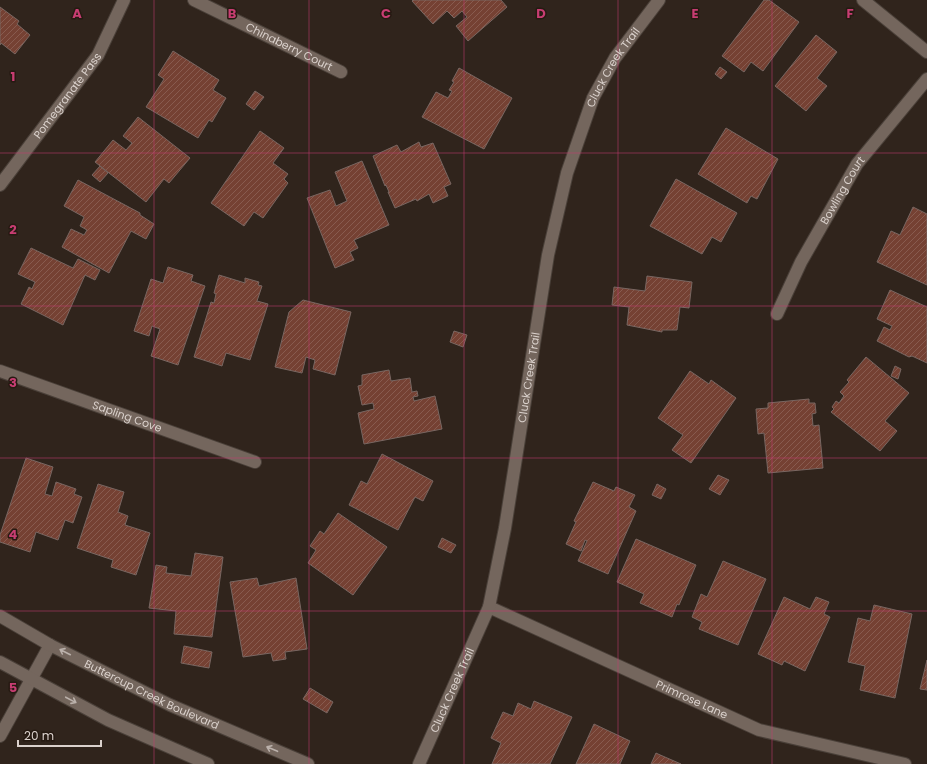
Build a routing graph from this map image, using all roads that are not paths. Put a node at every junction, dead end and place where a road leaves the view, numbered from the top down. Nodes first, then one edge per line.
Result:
1 (124, 0) edge
2 (194, 0) edge
3 (659, 0) edge
4 (863, 0) edge
5 (927, 52) edge
6 (341, 72) dead end
7 (927, 79) edge
8 (0, 185) edge
9 (777, 314) dead end
10 (0, 371) edge
11 (254, 462) dead end
12 (489, 607) junction
13 (0, 616) edge
14 (50, 645) junction
15 (0, 662) edge
16 (31, 678) junction
17 (0, 736) edge
18 (208, 764) edge
19 (308, 764) edge
20 (419, 764) edge
21 (905, 764) edge

1 - 8 street, Pomegranate Pass
2 - 6 street, Chinaberry Court
3 - 12 street, Cluck Creek Trail
4 - 5 street
7 - 9 street, Bowling Court
10 - 11 street, Sapling Cove
12 - 20 street, Cluck Creek Trail
12 - 21 street, Primrose Lane
13 - 14 street, Buttercup Creek Boulevard
14 - 16 street
19 -> 14 street, Buttercup Creek Boulevard
15 - 16 street
16 - 17 street
16 -> 18 street

